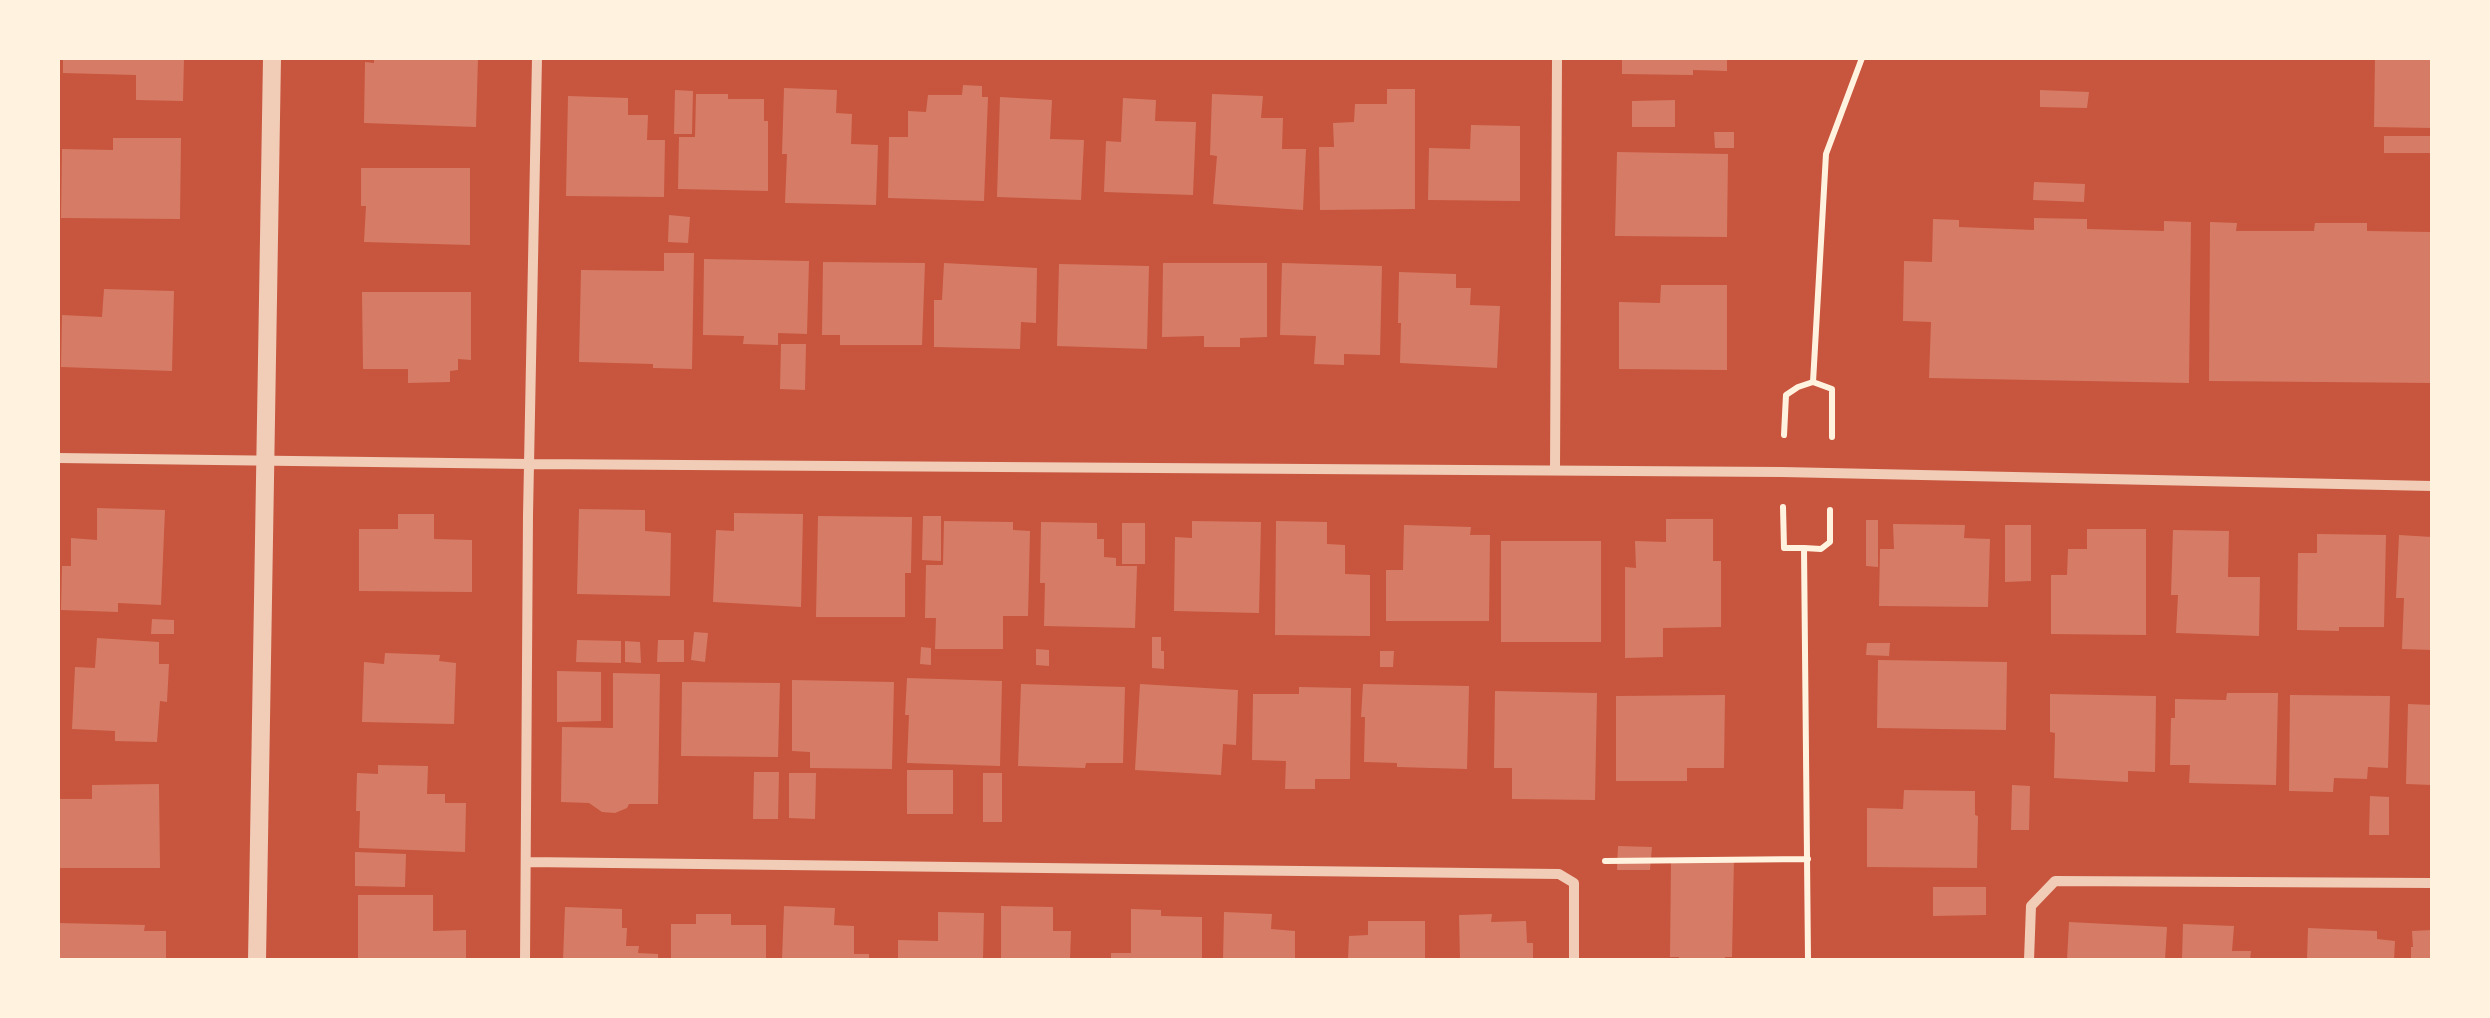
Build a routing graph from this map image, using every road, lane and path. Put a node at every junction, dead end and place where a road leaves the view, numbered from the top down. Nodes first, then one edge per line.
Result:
1 (272, 58) edge
2 (536, 58) edge
3 (1557, 58) edge
4 (58, 458) edge
5 (265, 462) junction
6 (528, 464) junction
7 (1555, 470) junction
8 (2432, 486) edge
9 (1808, 859) dead end
10 (527, 862) junction
11 (1566, 878) junction
12 (2432, 883) edge
13 (257, 960) edge
14 (526, 960) edge
15 (1574, 960) edge
16 (2029, 960) edge

1 - 5 street
2 - 6 street
3 - 7 street
4 - 5 street
5 - 6 street
5 - 13 street
6 - 7 street
6 - 10 street
7 - 8 street
9 - 11 path
10 - 11 street
10 - 14 street
11 - 15 street
12 - 16 street

